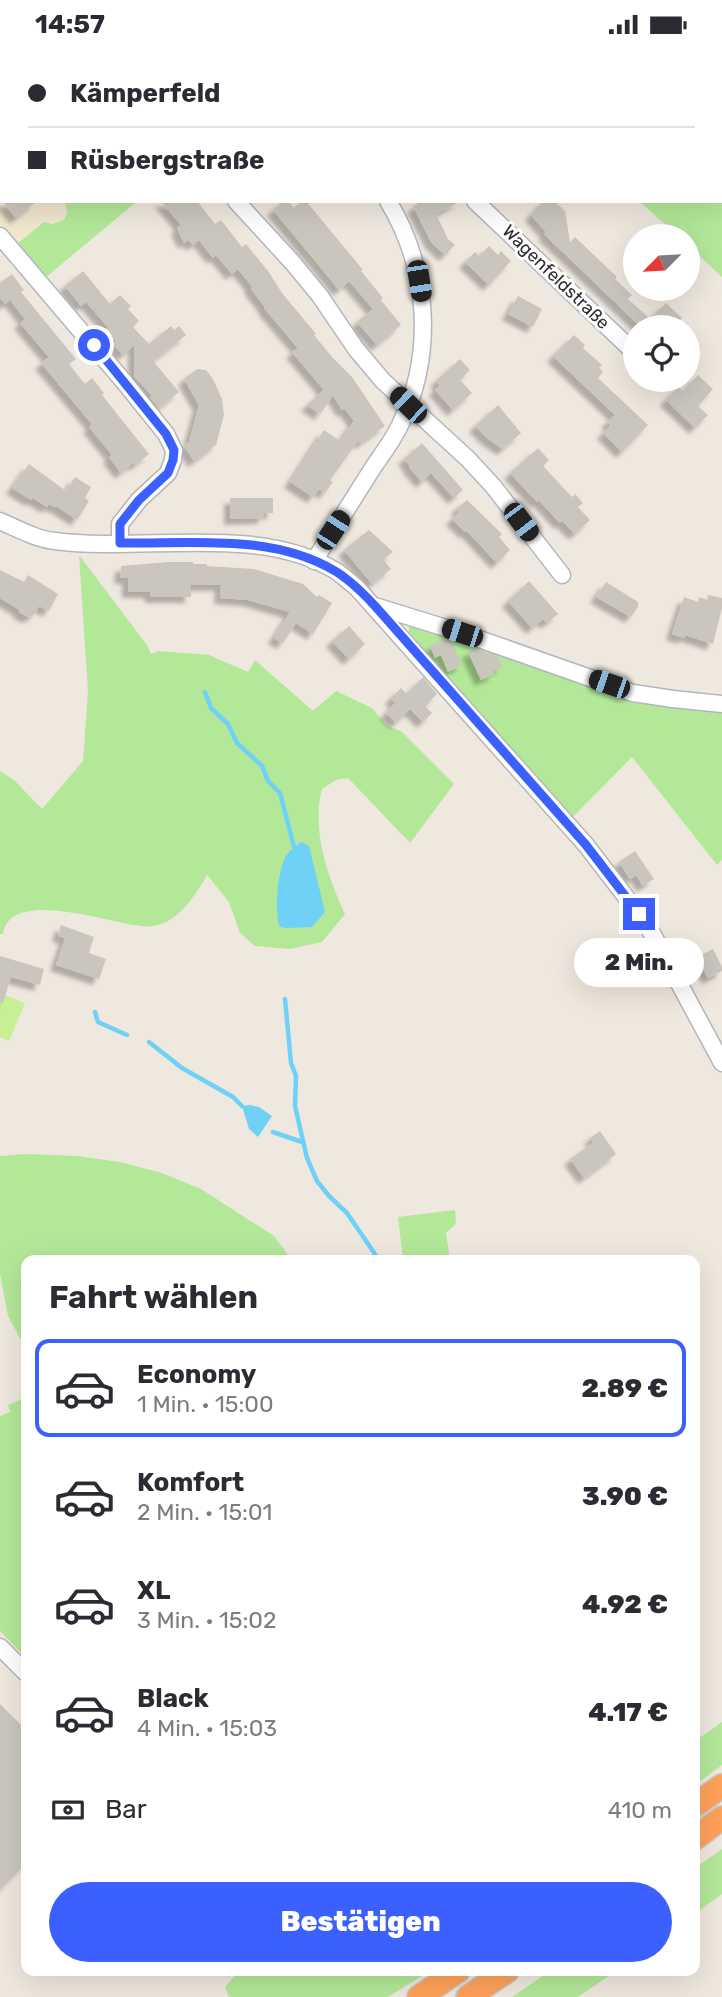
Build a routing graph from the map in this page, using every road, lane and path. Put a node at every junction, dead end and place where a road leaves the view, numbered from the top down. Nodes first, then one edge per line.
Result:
1 (238, 203) edge
2 (389, 203) edge
3 (477, 203) edge
4 (0, 236) edge
5 (623, 342) edge
6 (408, 405) junction
7 (0, 521) edge
8 (120, 543) junction
9 (314, 561) junction
10 (562, 576) dead end
11 (375, 606) junction
12 (722, 704) edge
13 (722, 1063) edge
14 (0, 1647) edge
15 (21, 1668) edge
16 (722, 1786) edge
17 (700, 1801) edge
18 (722, 1818) edge
19 (700, 1834) edge
20 (450, 1976) edge
21 (499, 1976) edge
22 (419, 1997) edge
23 (468, 1997) edge

1 - 6 street
2 - 6 street
3 - 5 street, Wagenfeldstraße
4 - 8 street
6 - 9 street
6 - 10 street
7 - 8 street
8 - 9 street
9 - 11 street
11 - 12 street
11 - 13 street
14 - 15 street
16 - 17 highway
18 - 19 highway
20 - 22 highway
21 - 23 highway

